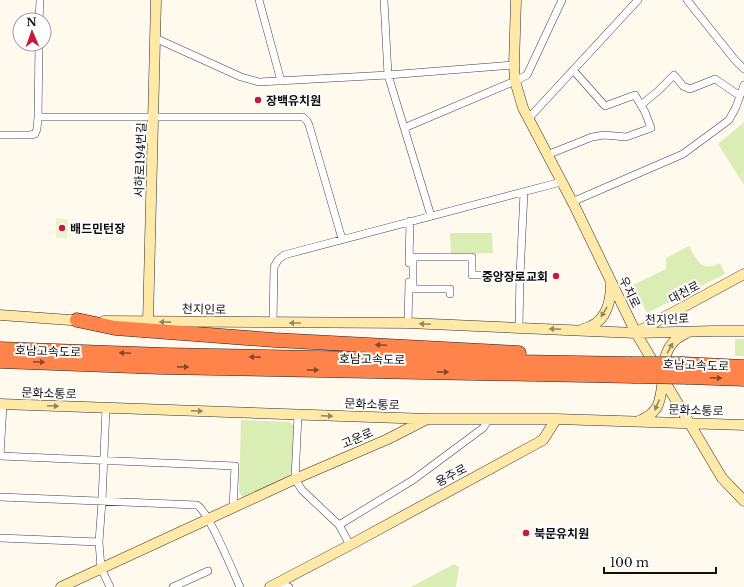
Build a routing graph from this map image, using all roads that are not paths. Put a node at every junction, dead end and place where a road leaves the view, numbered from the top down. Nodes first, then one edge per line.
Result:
1 (40, 0) edge
2 (156, 0) edge
3 (259, 0) edge
4 (384, 0) edge
5 (516, 0) edge
6 (562, 0) edge
7 (638, 0) edge
8 (687, 0) edge
9 (39, 12) edge
10 (155, 38) junction
11 (39, 52) edge
12 (514, 65) junction
13 (744, 69) edge
14 (573, 70) junction
15 (388, 75) junction
16 (281, 81) junction
17 (515, 81) junction
18 (744, 85) edge
19 (740, 96) junction
20 (641, 105) junction
21 (154, 116) junction
22 (38, 117) junction
23 (528, 119) junction
24 (404, 128) junction
25 (0, 135) edge
26 (547, 155) junction
27 (561, 182) junction
28 (524, 192) junction
29 (572, 202) junction
30 (431, 216) junction
31 (410, 221) junction
32 (342, 240) junction
33 (744, 274) edge
34 (520, 275) junction
35 (611, 282) junction
36 (450, 294) dead end
37 (0, 315) edge
38 (77, 320) junction
39 (148, 322) junction
40 (273, 323) junction
41 (408, 323) junction
42 (519, 327) junction
43 (579, 330) junction
44 (691, 331) junction
45 (744, 332) edge
46 (636, 333) junction
47 (0, 349) edge
48 (0, 361) edge
49 (587, 363) junction
50 (744, 367) edge
51 (632, 370) junction
52 (686, 370) junction
53 (662, 376) junction
54 (744, 379) edge
55 (1, 404) edge
56 (106, 408) junction
57 (298, 415) junction
58 (429, 418) junction
59 (489, 419) junction
60 (556, 419) junction
61 (637, 421) junction
62 (690, 423) junction
63 (744, 425) edge
64 (0, 456) edge
65 (104, 460) junction
66 (295, 479) junction
67 (0, 497) edge
68 (102, 501) junction
69 (744, 501) edge
70 (233, 508) junction
71 (208, 519) junction
72 (339, 525) junction
73 (0, 538) edge
74 (99, 542) junction
75 (350, 545) junction
76 (101, 568) junction
77 (208, 571) dead end
78 (274, 585) edge
79 (61, 587) edge
80 (110, 587) edge
81 (174, 587) edge
82 (240, 587) edge
83 (289, 587) edge

1 - 9 street
2 - 10 street, 서하로194번길
3 - 16 street
4 - 15 street
5 - 12 street, 우치로
6 - 17 street
7 - 14 street
8 - 13 street
10 - 16 street
10 - 21 street, 서하로194번길
11 - 22 street
12 - 15 street
12 - 17 street, 우치로
14 - 20 street
14 - 23 street
15 - 16 street
15 - 24 street
17 - 23 street, 우치로
17 - 24 street
18 - 19 street
19 - 20 street
19 - 29 street
20 - 26 street
21 - 22 street
21 - 32 street
21 - 39 street, 서하로194번길
22 - 25 street
23 - 26 street, 우치로
24 - 30 street
26 - 27 street, 우치로
27 - 28 street
27 - 29 street, 우치로
28 - 30 street
28 - 34 street
29 - 35 street, 우치로
30 - 31 street
31 - 32 street
31 - 41 street
32 - 40 street
33 - 46 street, 대천로
34 - 36 street
34 - 42 street
35 -> 43 street
35 - 46 street, 우치로
37 - 38 street, 천지인로
38 - 39 street, 천지인로
49 -> 38 highway
40 -> 39 street, 천지인로
41 -> 40 street, 천지인로
42 -> 41 street, 천지인로
43 -> 42 street, 천지인로
43 - 46 street, 천지인로
44 - 45 street, 천지인로
44 - 46 street, 천지인로
53 -> 44 street
46 - 53 street, 우치로
49 -> 47 highway, 호남고속도로
48 -> 51 highway, 호남고속도로
49 - 51 highway, 호남고속도로
50 - 52 highway, 호남고속도로
51 - 52 highway, 호남고속도로, bridge
52 -> 54 highway, 호남고속도로
53 -> 61 street
53 - 62 street, 우치로
55 -> 56 street, 문화소통로
55 - 64 street
56 -> 57 street, 문화소통로
56 - 65 street
57 -> 58 street, 문화소통로
57 - 66 street
58 - 59 street, 문화소통로
58 - 66 street, 고운로
59 - 60 street, 문화소통로
59 - 72 street, 용주로
60 - 61 street, 문화소통로
60 - 75 street, 용주로
61 - 62 street, 문화소통로
62 - 63 street, 문화소통로
62 - 69 street, 우치로
64 - 65 street
65 - 68 street
65 - 70 street
66 - 70 street, 고운로
66 - 72 street
67 - 68 street
68 - 71 street
68 - 74 street
70 - 71 street, 고운로
71 - 76 street, 고운로
71 - 82 street
72 - 75 street
73 - 74 street
74 - 76 street
75 - 78 street, 용주로
76 - 79 street, 고운로
76 - 80 street
77 - 81 street
78 - 83 street

